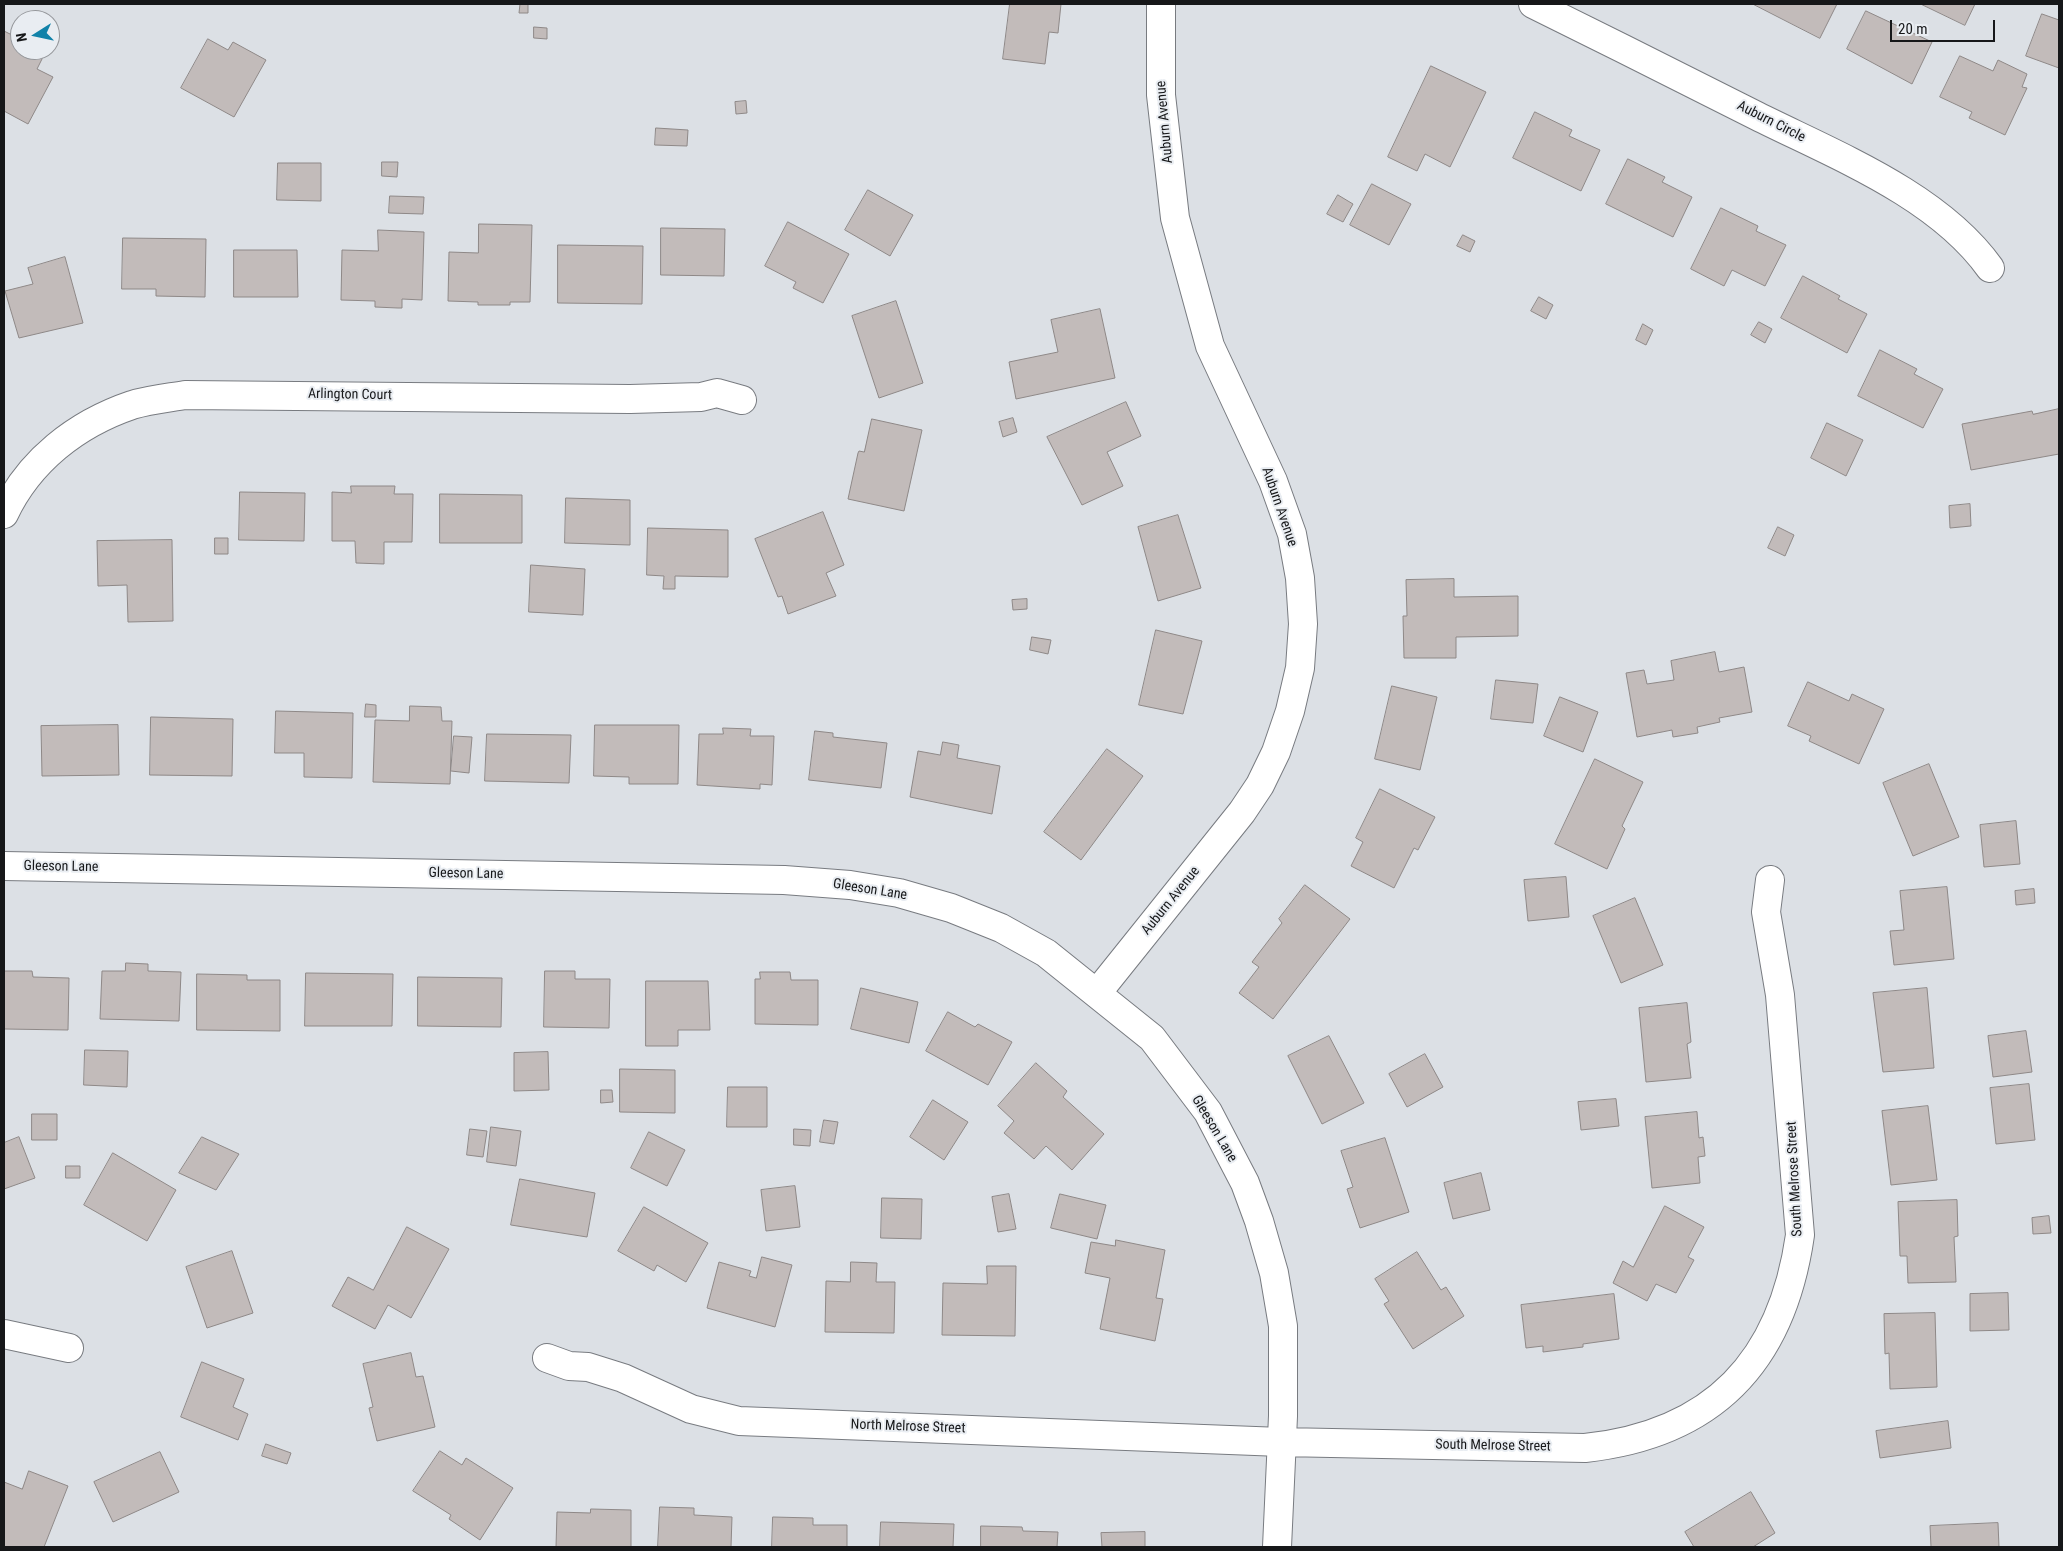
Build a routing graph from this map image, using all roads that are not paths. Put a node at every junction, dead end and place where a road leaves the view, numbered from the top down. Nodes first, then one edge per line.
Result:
1 (1161, 4) edge
2 (1533, 4) edge
3 (1990, 268) dead end
4 (742, 400) dead end
5 (4, 514) edge
6 (4, 866) edge
7 (1770, 880) dead end
8 (1097, 993) junction
9 (4, 1334) edge
10 (70, 1348) dead end
11 (547, 1358) dead end
12 (1281, 1442) junction
13 (1277, 1547) edge

1 - 8 street, Auburn Avenue
2 - 3 street, Auburn Circle
4 - 5 street, Arlington Court
6 - 8 street, Gleeson Lane
7 - 12 street, South Melrose Street
8 - 12 street, Gleeson Lane
9 - 10 street
11 - 12 street, North Melrose Street
12 - 13 street, Gleeson Lane

